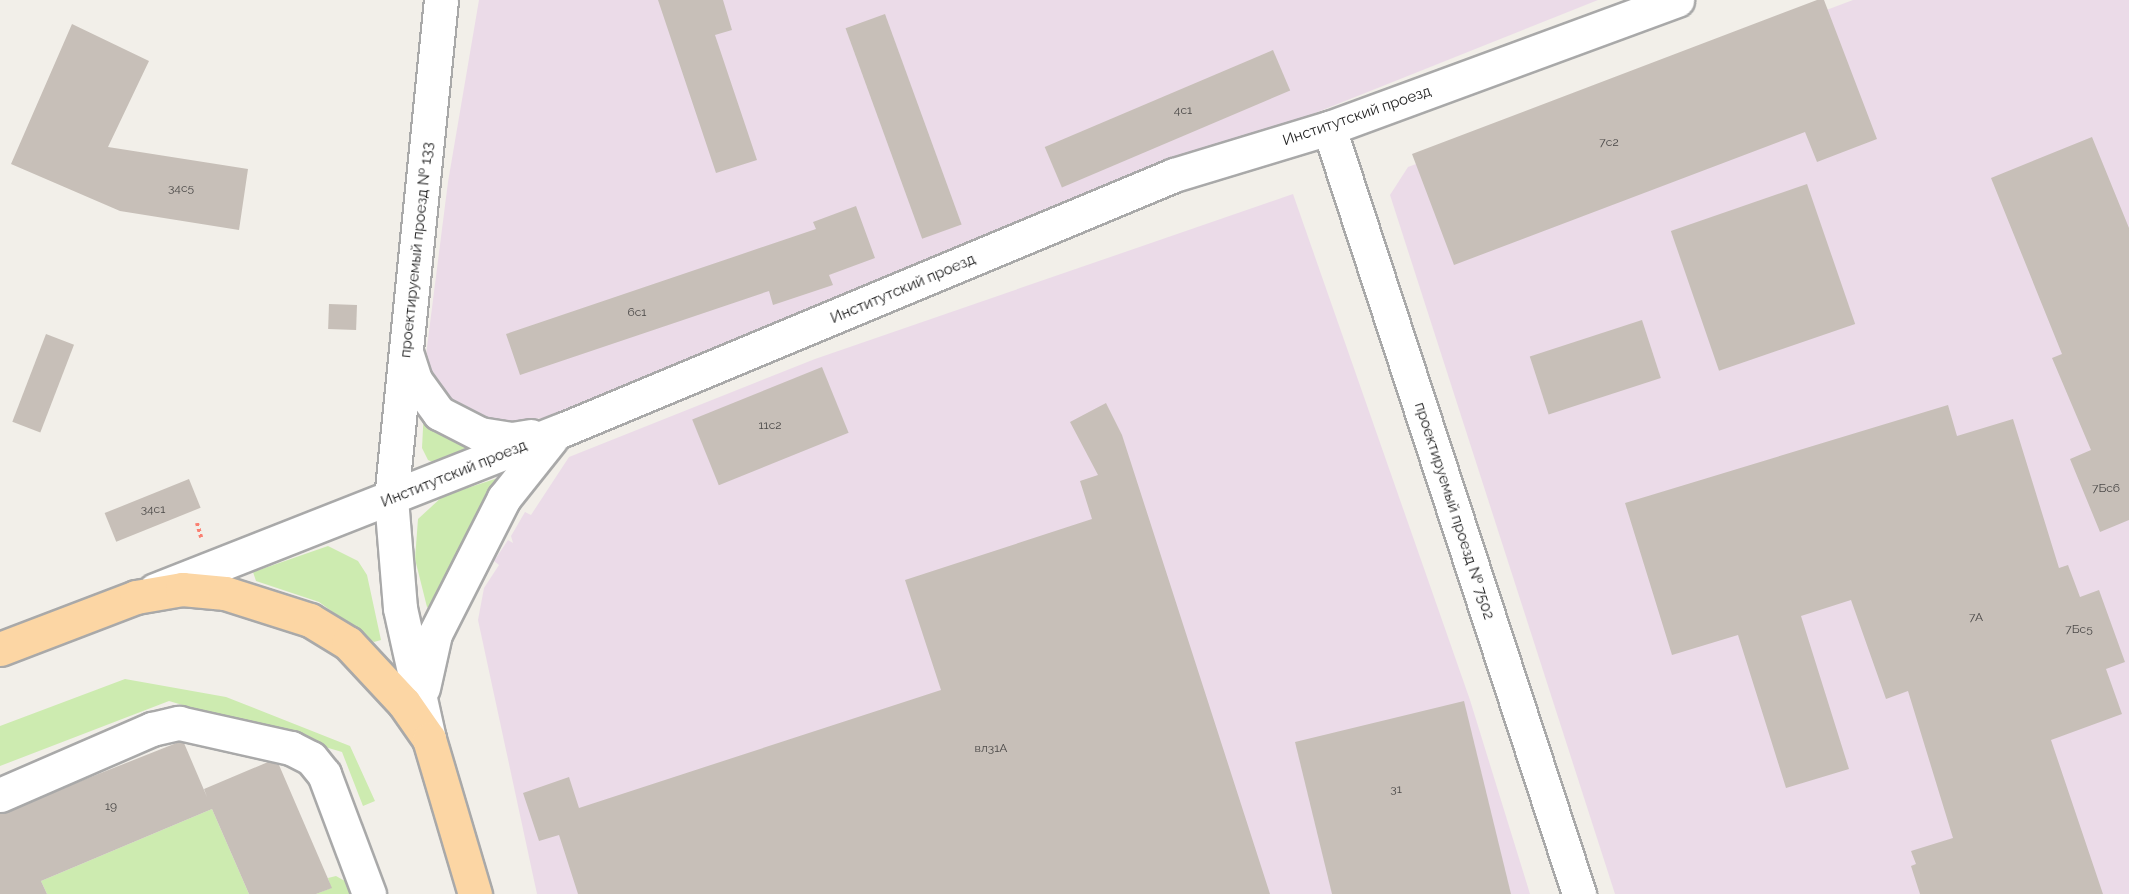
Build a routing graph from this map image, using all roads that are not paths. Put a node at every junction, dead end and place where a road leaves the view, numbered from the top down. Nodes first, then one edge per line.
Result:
1 (441, 0) edge
2 (1677, 0) edge
3 (1329, 128) junction
4 (406, 353) junction
5 (562, 430) junction
6 (391, 500) junction
7 (136, 597) junction
8 (0, 649) edge
9 (421, 706) junction
10 (429, 739) junction
11 (0, 795) edge
12 (369, 894) edge
13 (475, 894) edge
14 (1579, 894) edge

1 - 4 street, проектируемый проезд № 133
2 - 3 street, Институтский проезд
3 - 5 street, Институтский проезд
3 - 14 street, проектируемый проезд № 7502
4 - 5 street
4 - 6 street, проектируемый проезд № 133
5 - 6 street, Институтский проезд
5 - 9 street
6 - 7 street, Институтский проезд
6 - 9 street, проектируемый проезд № 133
7 - 8 main road
7 - 10 main road
9 - 10 street, проектируемый проезд № 133
10 - 13 main road
11 - 12 street

